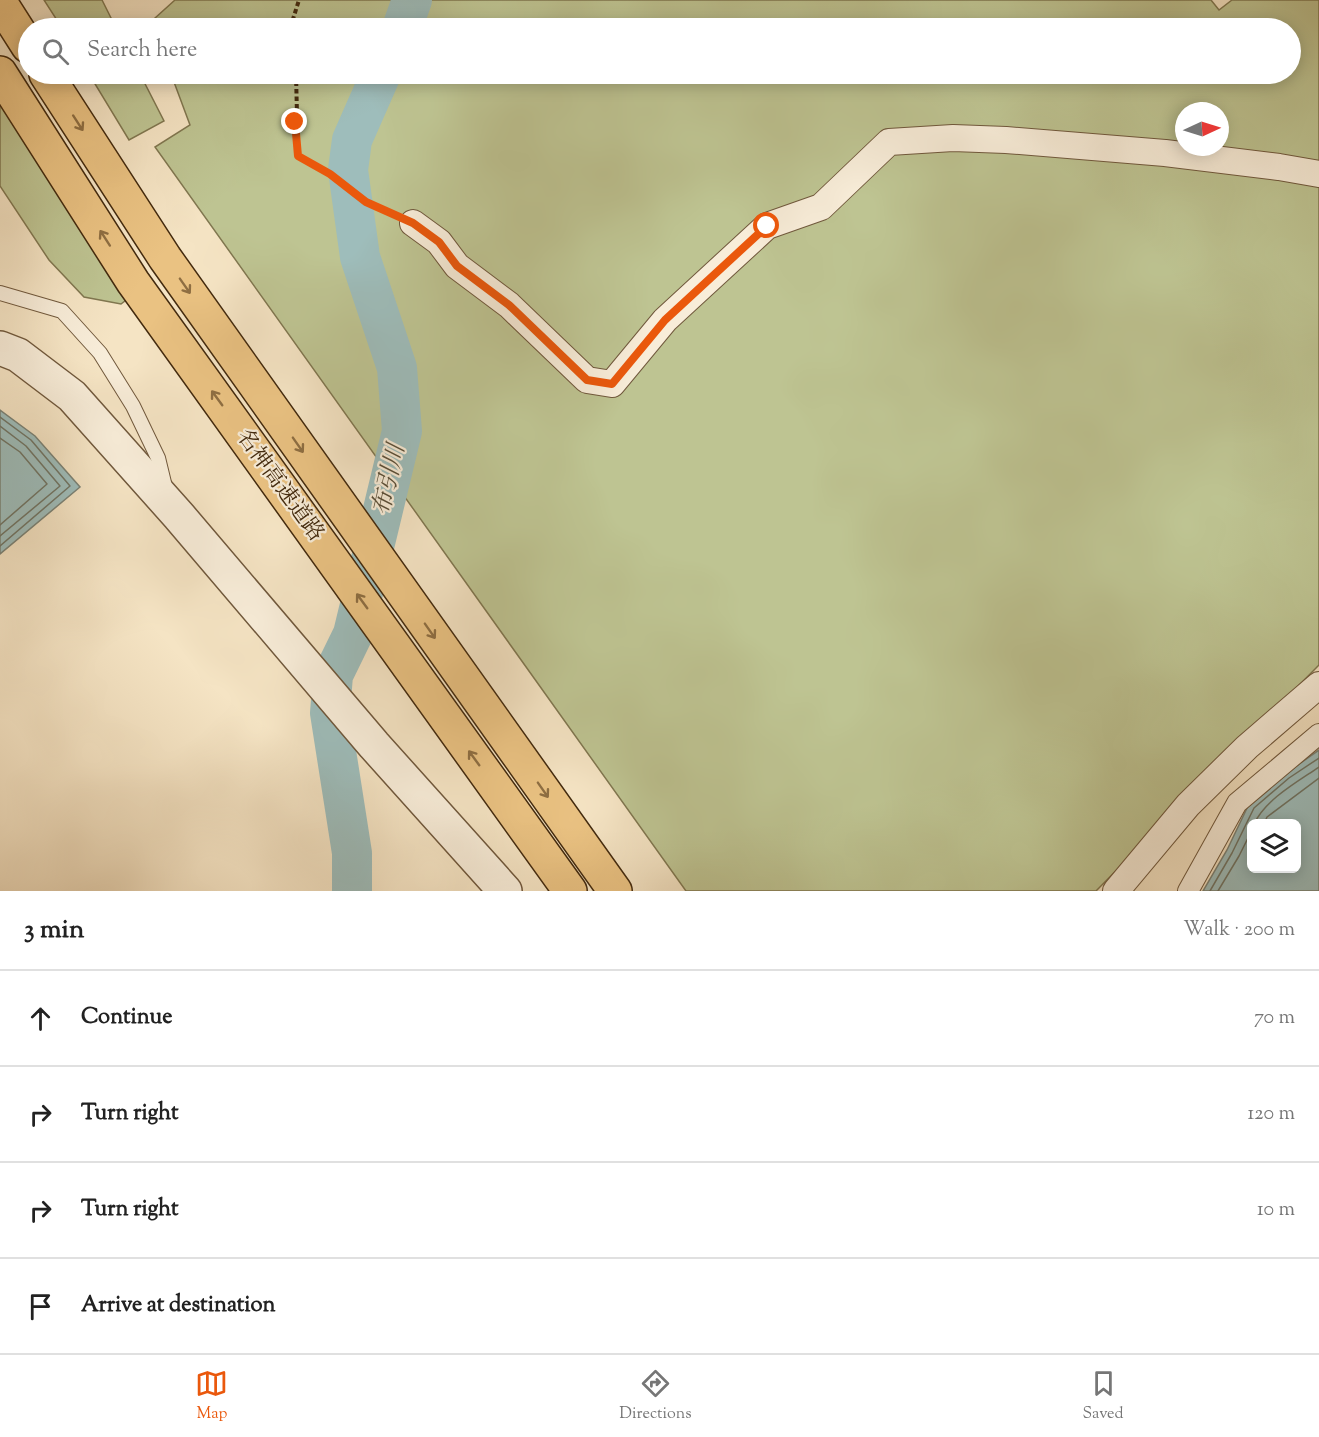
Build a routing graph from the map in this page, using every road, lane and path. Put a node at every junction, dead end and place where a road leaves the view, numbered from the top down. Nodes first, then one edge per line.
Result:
1 (300, 0) edge
2 (0, 2) edge
3 (293, 18) edge
4 (18, 30) edge
5 (0, 73) edge
6 (52, 84) edge
7 (296, 84) edge
8 (1319, 174) edge
9 (413, 223) joint
10 (0, 292) edge
11 (0, 348) edge
12 (169, 506) junction
13 (1319, 685) edge
14 (1319, 734) edge
15 (505, 891) edge
16 (570, 891) edge
17 (615, 891) edge
18 (1116, 891) edge
19 (1188, 891) edge

1 - 3 path
2 - 4 highway
16 -> 5 highway, 名神高速道路
6 -> 17 highway, 名神高速道路
7 - 9 path
8 - 9 street
10 - 12 lane
11 - 12 street
12 - 15 street
13 - 18 street
14 - 19 street

